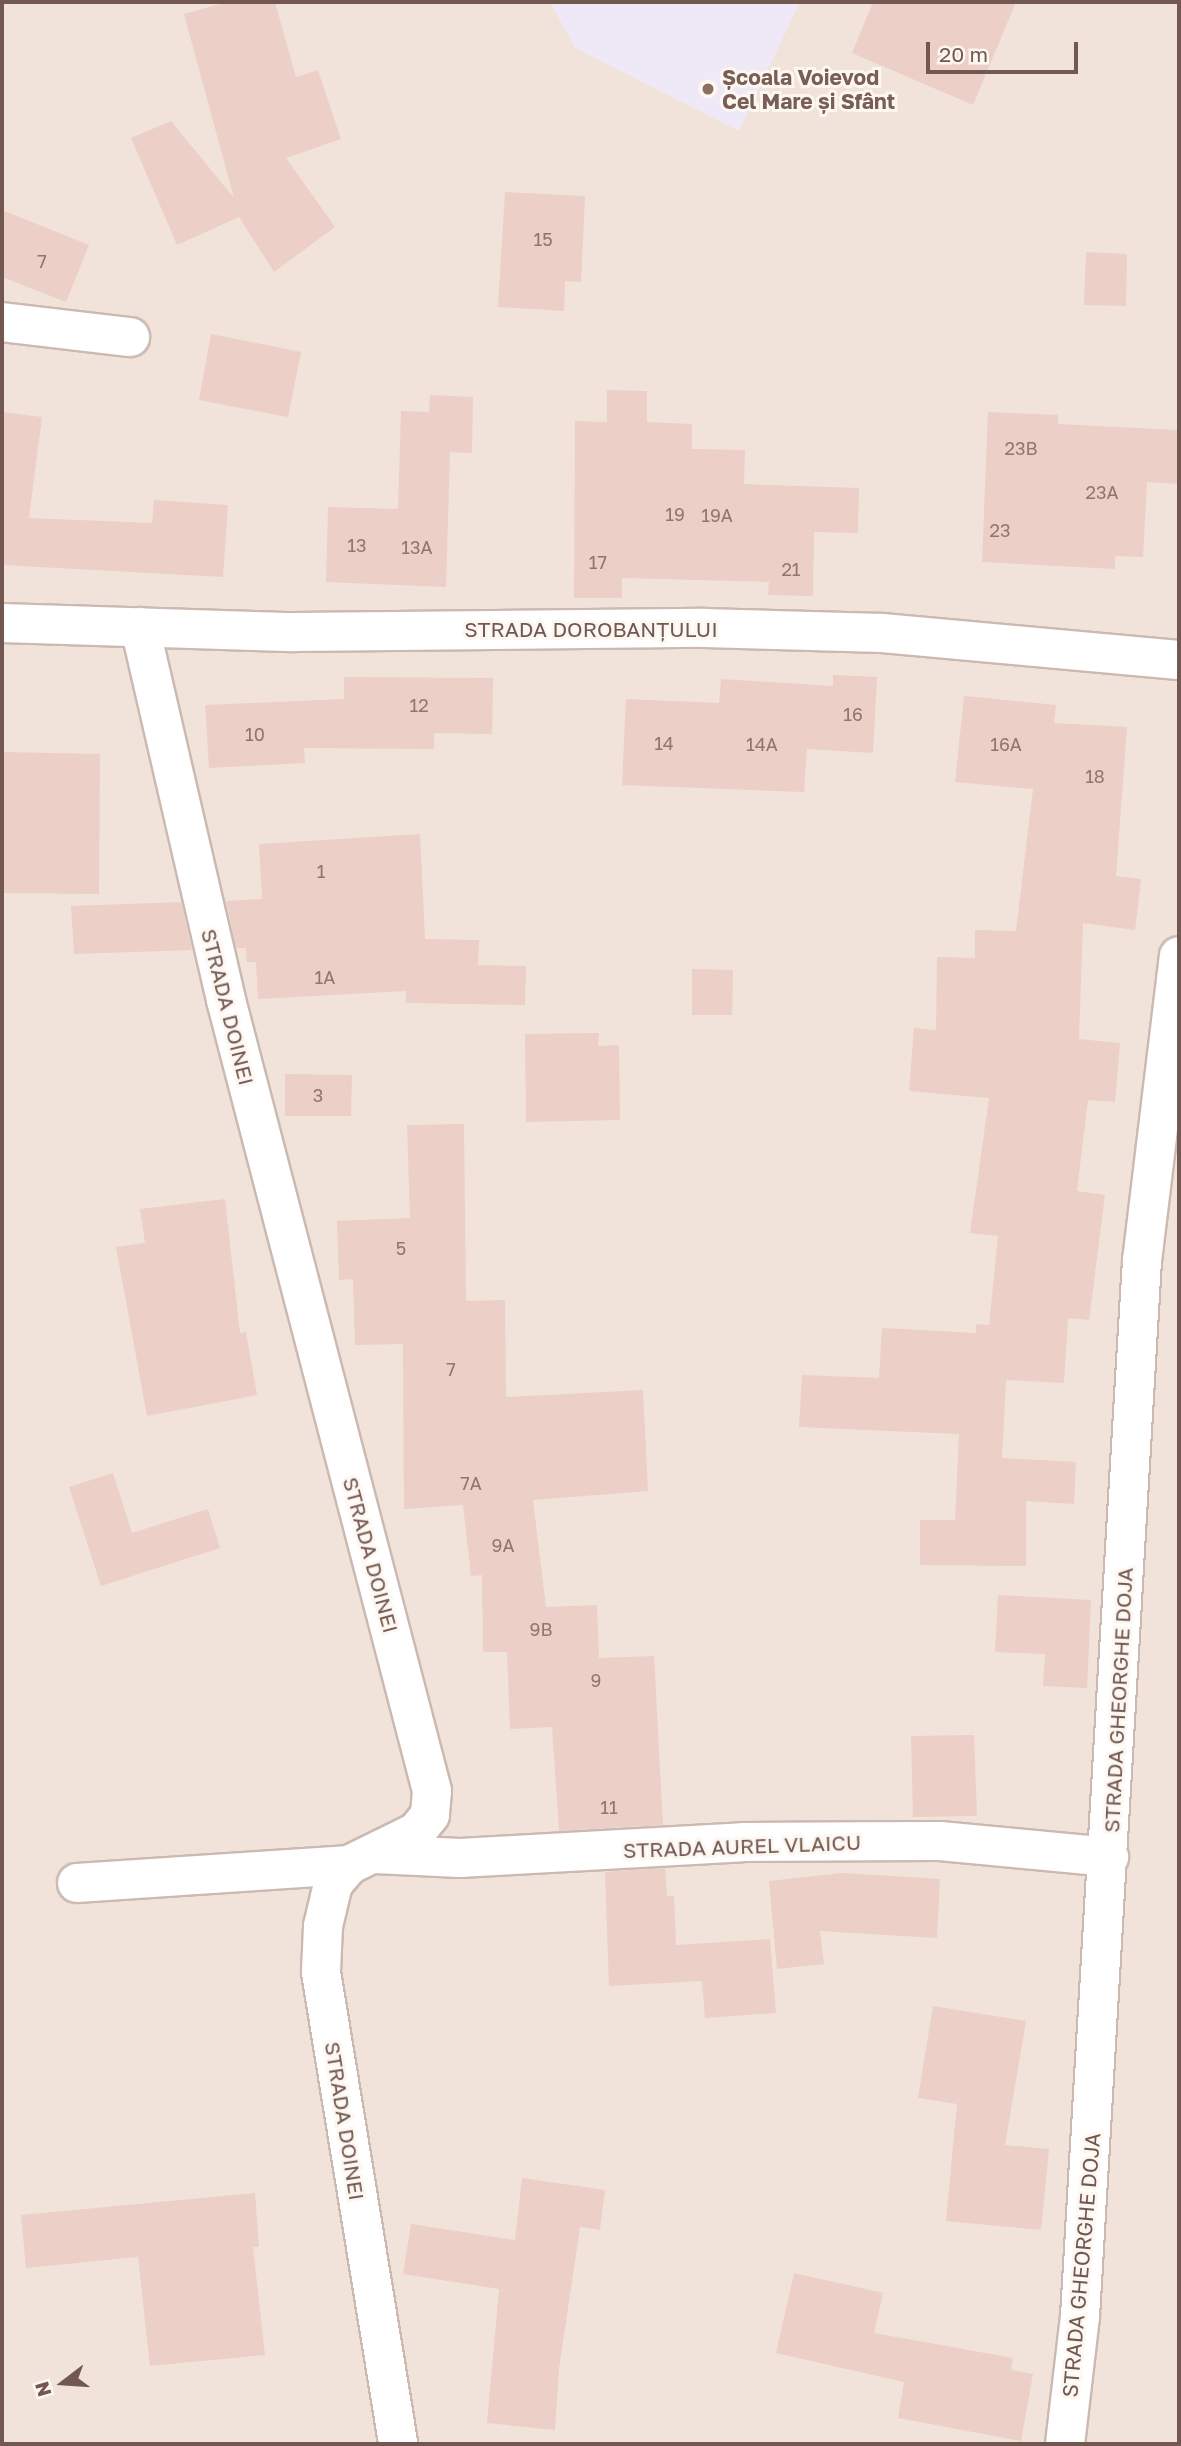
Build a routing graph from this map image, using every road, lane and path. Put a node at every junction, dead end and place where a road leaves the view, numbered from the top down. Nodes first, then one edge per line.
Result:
1 (2, 322) edge
2 (130, 337) dead end
3 (2, 623) edge
4 (140, 627) junction
5 (1179, 660) edge
6 (1179, 956) edge
7 (1109, 1857) junction
8 (362, 1859) junction
9 (77, 1883) dead end
10 (398, 2444) edge
11 (1065, 2444) edge

1 - 2 street
3 - 4 street, STRADA DOROBANȚULUI
4 - 5 street, STRADA DOROBANȚULUI
4 - 8 street, STRADA DOINEI
6 - 7 street, STRADA GHEORGHE DOJA
7 - 8 street, STRADA AUREL VLAICU
7 - 11 street, STRADA GHEORGHE DOJA
8 - 9 street, STRADA AUREL VLAICU
8 - 10 street, STRADA DOINEI

